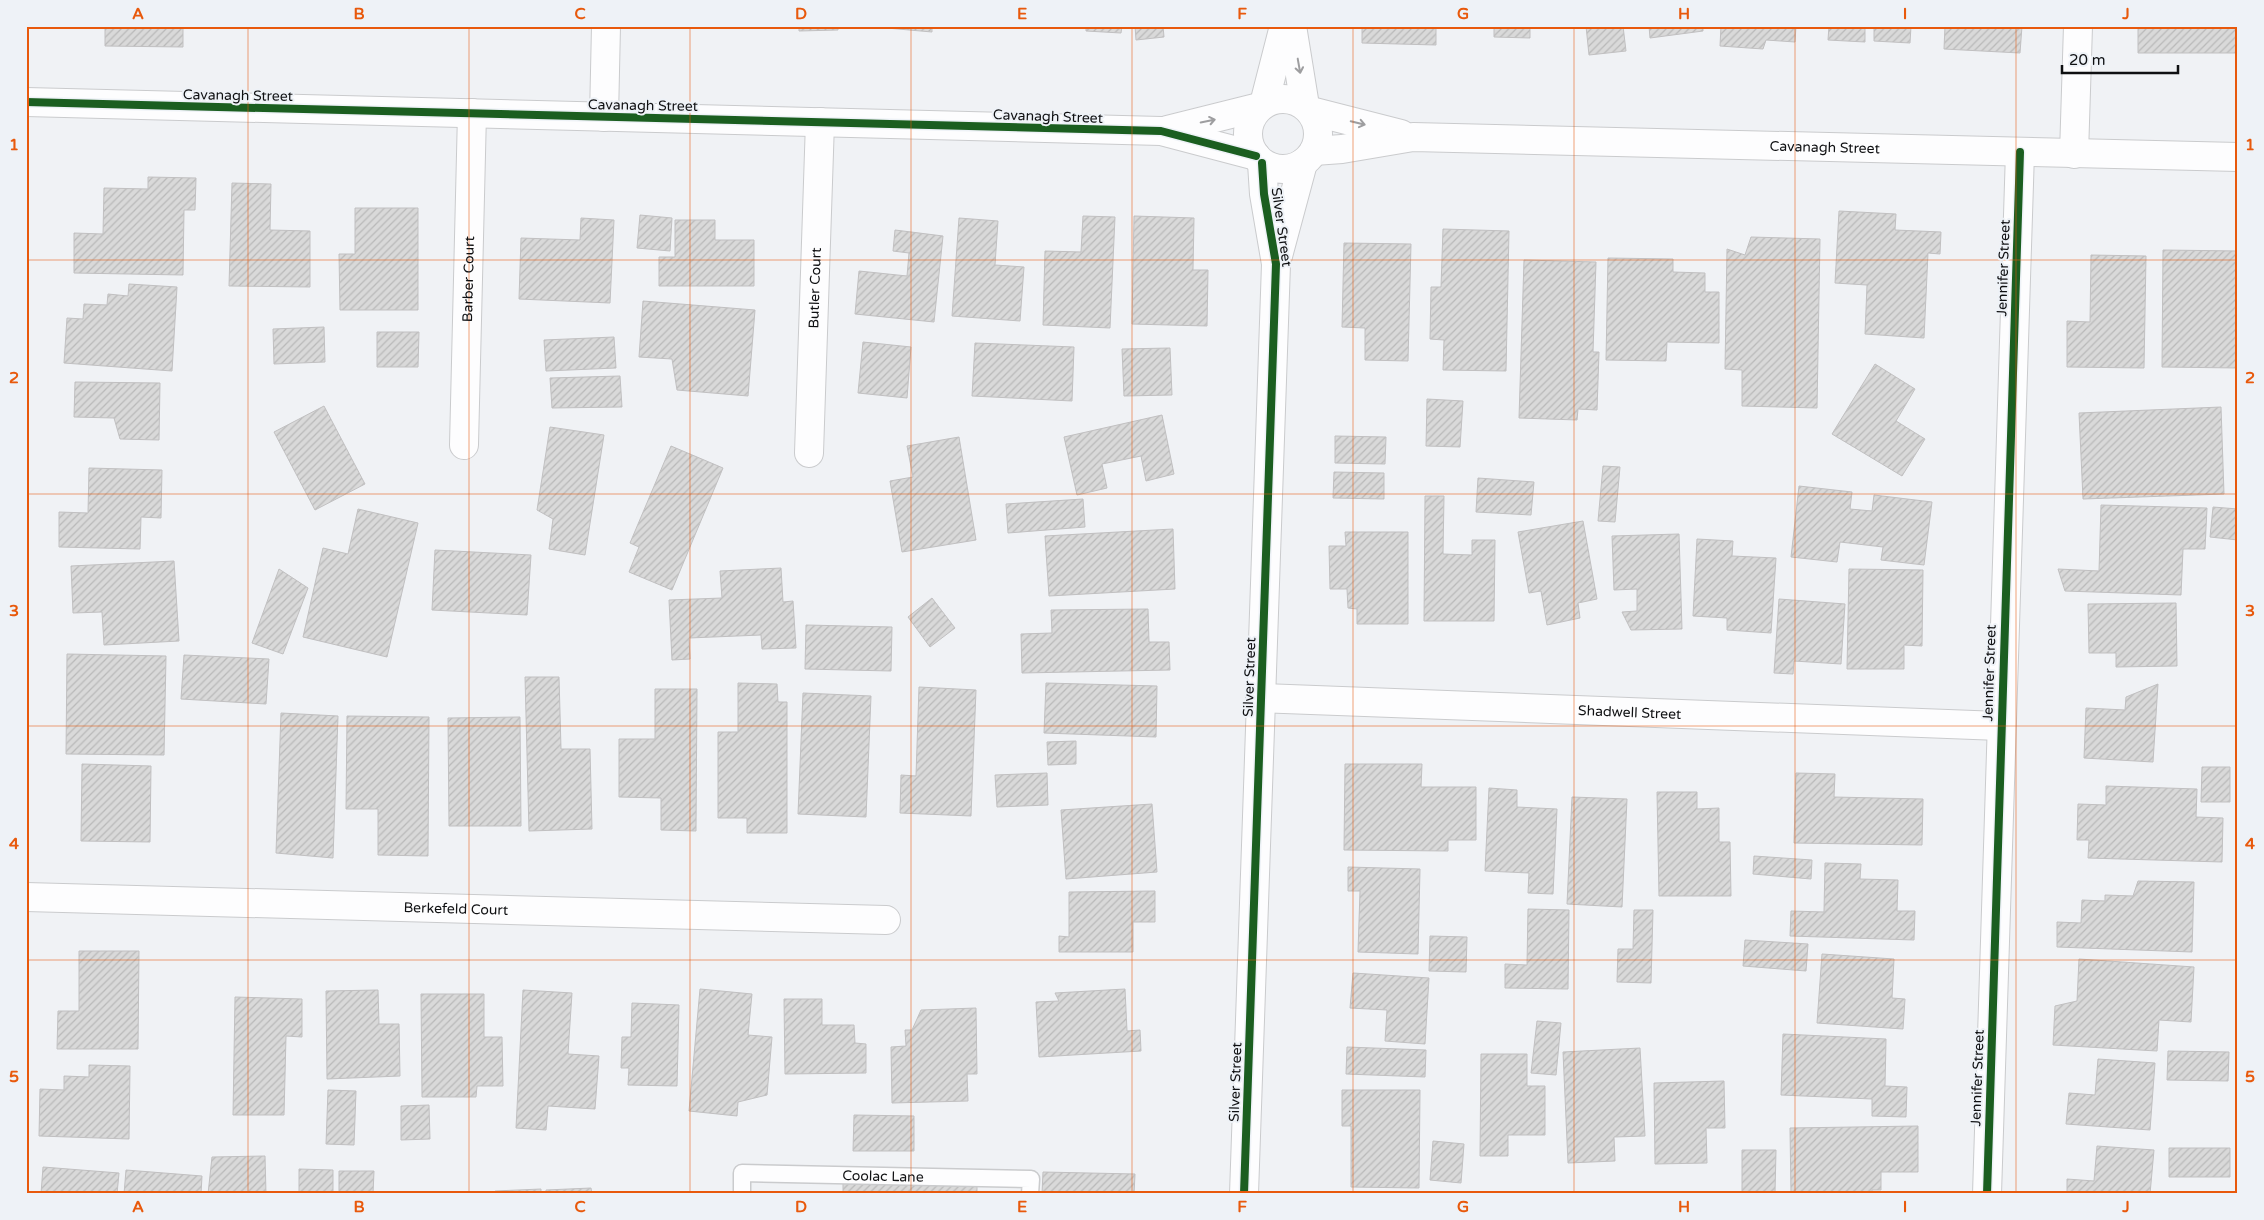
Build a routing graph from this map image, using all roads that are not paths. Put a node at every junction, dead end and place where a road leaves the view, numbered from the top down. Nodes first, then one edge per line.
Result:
1 (606, 26) edge
2 (1284, 26) edge
3 (1292, 26) edge
4 (2078, 26) edge
5 (26, 102) edge
6 (1262, 106) junction
7 (1308, 109) junction
8 (472, 113) junction
9 (604, 117) junction
10 (820, 122) junction
11 (1161, 131) junction
12 (1413, 137) junction
13 (2020, 152) junction
14 (2074, 154) junction
15 (1309, 157) junction
16 (2238, 157) edge
17 (1259, 160) junction
18 (1276, 264) junction
19 (464, 444) dead end
20 (809, 453) dead end
21 (1260, 698) junction
22 (2000, 726) junction
23 (26, 897) edge
24 (886, 920) dead end
25 (742, 1194) edge
26 (1030, 1194) edge
27 (1244, 1194) edge
28 (1986, 1194) edge

1 - 9 street
2 - 6 street
3 -> 7 street
4 - 14 street
5 - 8 street, Cavanagh Street
6 - 7 street
11 -> 6 street, Cavanagh Street
6 - 17 street
7 -> 12 street, Cavanagh Street
7 - 15 street
8 - 9 street, Cavanagh Street
8 - 19 street, Barber Court
9 - 10 street, Cavanagh Street
10 - 11 street, Cavanagh Street
10 - 20 street, Butler Court
11 - 17 street, Cavanagh Street
12 - 13 street, Cavanagh Street
12 - 15 street, Cavanagh Street
13 - 14 street, Cavanagh Street
13 - 22 street, Jennifer Street
14 - 16 street, Cavanagh Street
15 - 17 street
15 - 18 street, Silver Street
17 - 18 street, Silver Street
18 - 21 street, Silver Street
21 - 22 street, Shadwell Street
21 - 27 street, Silver Street
22 - 28 street, Jennifer Street
23 - 24 street, Berkefeld Court
25 - 26 lane, Coolac Lane

